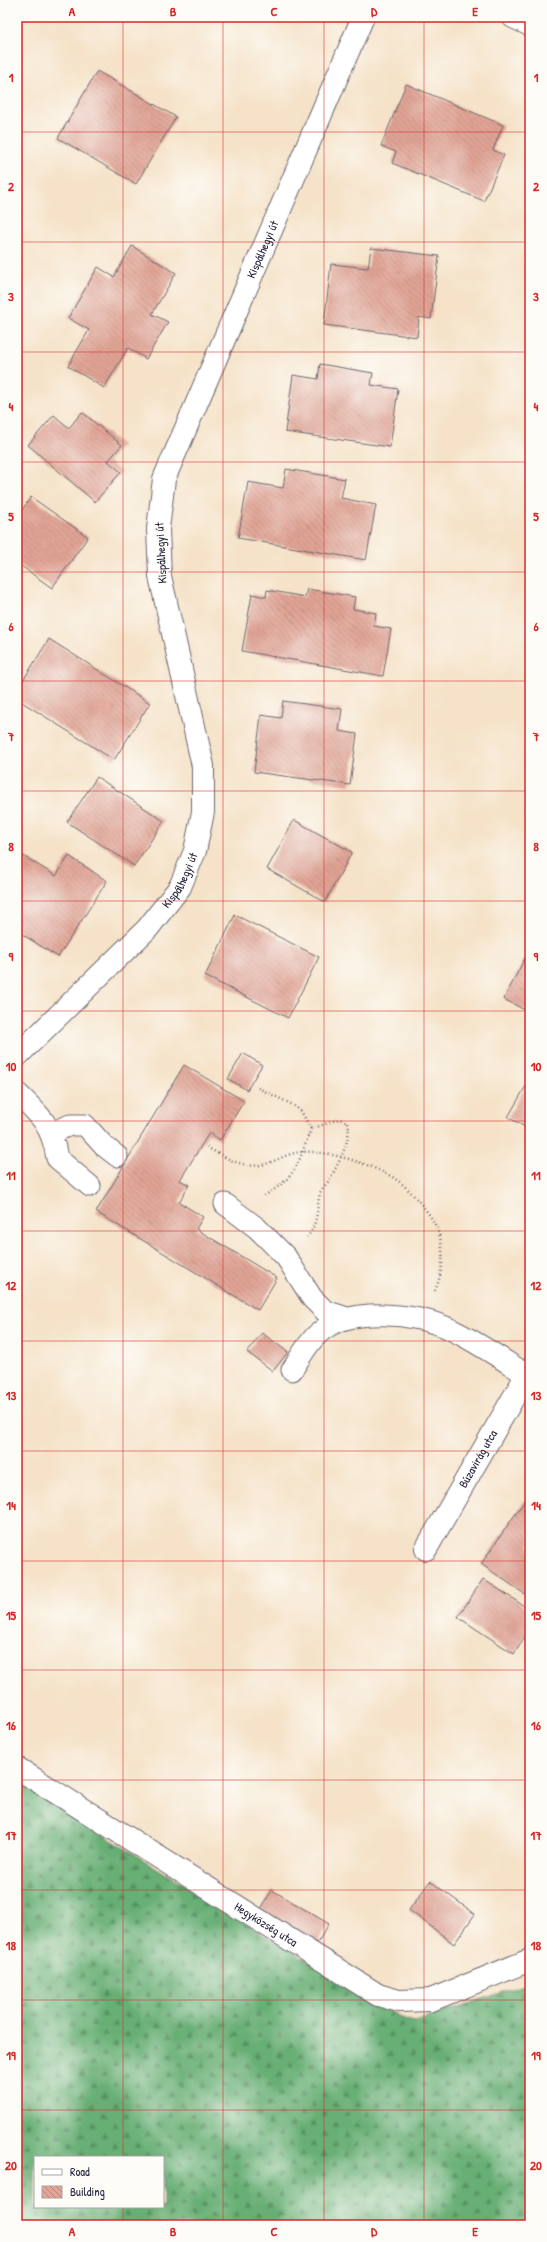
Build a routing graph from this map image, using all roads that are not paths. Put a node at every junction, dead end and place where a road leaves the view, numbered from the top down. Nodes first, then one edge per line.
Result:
1 (363, 17) edge
2 (513, 17) edge
3 (530, 25) edge
4 (17, 1056) edge
5 (17, 1093) edge
6 (51, 1133) junction
7 (117, 1156) dead end
8 (90, 1186) dead end
9 (225, 1204) dead end
10 (347, 1318) junction
11 (292, 1370) dead end
12 (528, 1372) edge
13 (426, 1549) dead end
14 (17, 1768) edge
15 (530, 1960) edge

1 - 4 street, Kispálhegyi út
2 - 3 street
5 - 6 lane
6 - 7 lane
6 - 8 lane
9 - 10 lane
10 - 11 lane
10 - 12 lane
12 - 13 street, Búzavirág utca
14 - 15 street, Hegyközség utca

